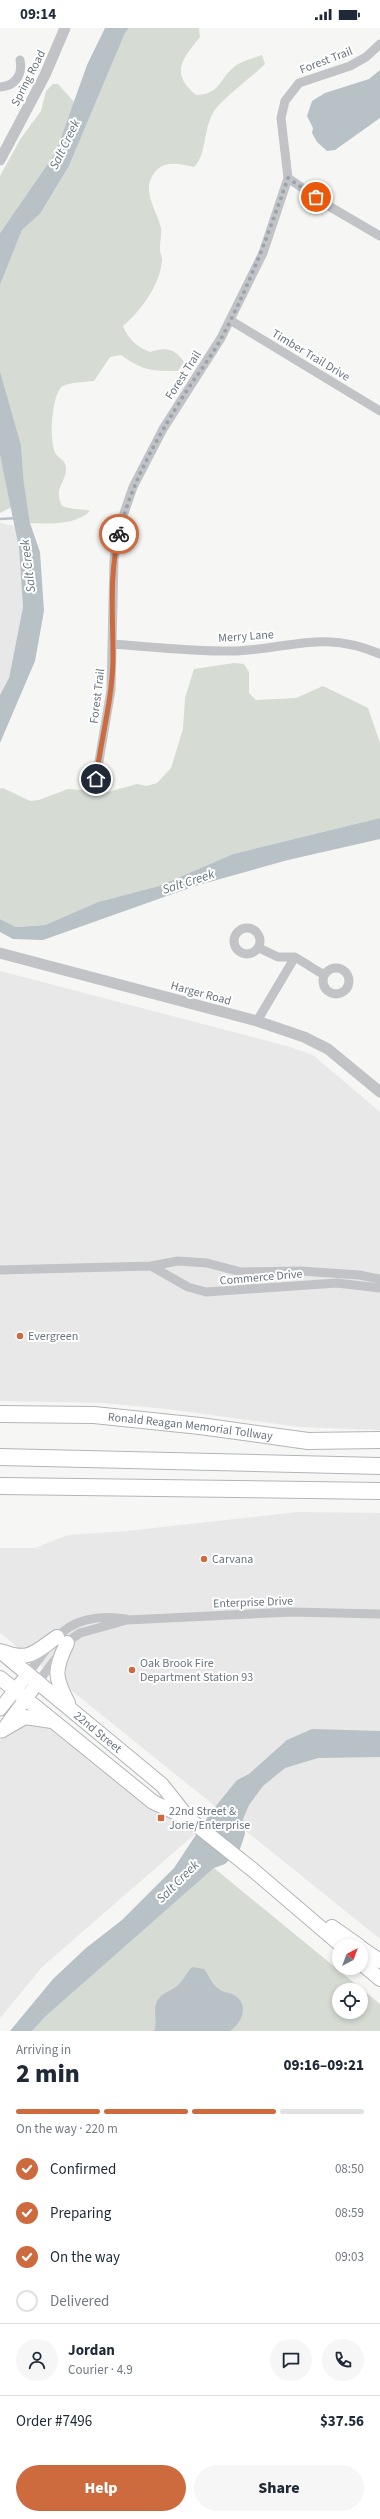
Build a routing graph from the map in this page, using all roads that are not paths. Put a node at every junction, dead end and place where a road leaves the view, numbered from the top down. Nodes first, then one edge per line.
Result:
1 (65, 28) edge
2 (380, 44) edge
3 (20, 60) dead end
4 (0, 87) edge
5 (0, 160) edge
6 (288, 178) junction
7 (380, 236) edge
8 (230, 320) junction
9 (380, 411) edge
10 (112, 644) junction
11 (380, 654) edge
12 (96, 779) dead end
13 (259, 948) dead end
14 (0, 953) edge
15 (295, 957) junction
16 (324, 975) dead end
17 (257, 1021) junction
18 (380, 1092) edge
19 (151, 1266) junction
20 (0, 1270) edge
21 (380, 1279) edge
22 (380, 1288) edge
23 (0, 1414) edge
24 (380, 1441) edge
25 (0, 1457) edge
26 (380, 1457) edge
27 (316, 1465) junction
28 (380, 1466) edge
29 (0, 1486) edge
30 (380, 1491) edge
31 (380, 1614) edge
32 (62, 1640) junction
33 (0, 1651) edge
34 (0, 1678) edge
35 (33, 1678) junction
36 (20, 1695) junction
37 (0, 1709) edge
38 (72, 1710) junction
39 (53, 1721) junction
40 (2, 1731) edge
41 (189, 1819) junction
42 (254, 1870) junction
43 (334, 1939) edge
44 (349, 1939) edge
45 (368, 1953) edge
46 (380, 1962) edge
47 (368, 1969) edge
48 (380, 1979) edge

1 - 5 street, Spring Road
2 - 6 street, Forest Trail
3 - 4 street
6 - 7 street
6 - 8 street, Forest Trail
8 - 9 street, Timber Trail Drive
8 - 10 street, Forest Trail
10 - 11 street, Merry Lane
10 - 12 street, Forest Trail
13 - 15 street
14 - 17 street, Harger Road
15 - 16 street
15 - 17 street
17 - 18 street, Harger Road
19 - 20 street, Commerce Drive
19 - 21 street, Commerce Drive
19 - 22 street, Commerce Drive
23 - 24 highway, Ronald Reagan Memorial Tollway
25 - 27 highway
26 - 27 highway
27 - 28 highway
29 - 30 highway
31 - 32 street, Enterprise Drive
32 - 33 main road
32 - 35 street, Enterprise Drive
32 - 35 street, Enterprise Drive
32 - 38 main road
33 - 35 main road, 22nd Street
34 - 36 main road, 22nd Street
35 - 36 main road
35 - 38 main road, 22nd Street
36 - 37 main road
36 - 39 main road, 22nd Street
36 - 40 main road
38 - 41 main road, 22nd Street
39 - 40 main road
39 - 41 main road, 22nd Street
41 - 42 main road, 22nd Street
42 - 43 main road, 22nd Street
42 - 44 main road, 22nd Street
45 - 46 main road, 22nd Street
47 - 48 main road

